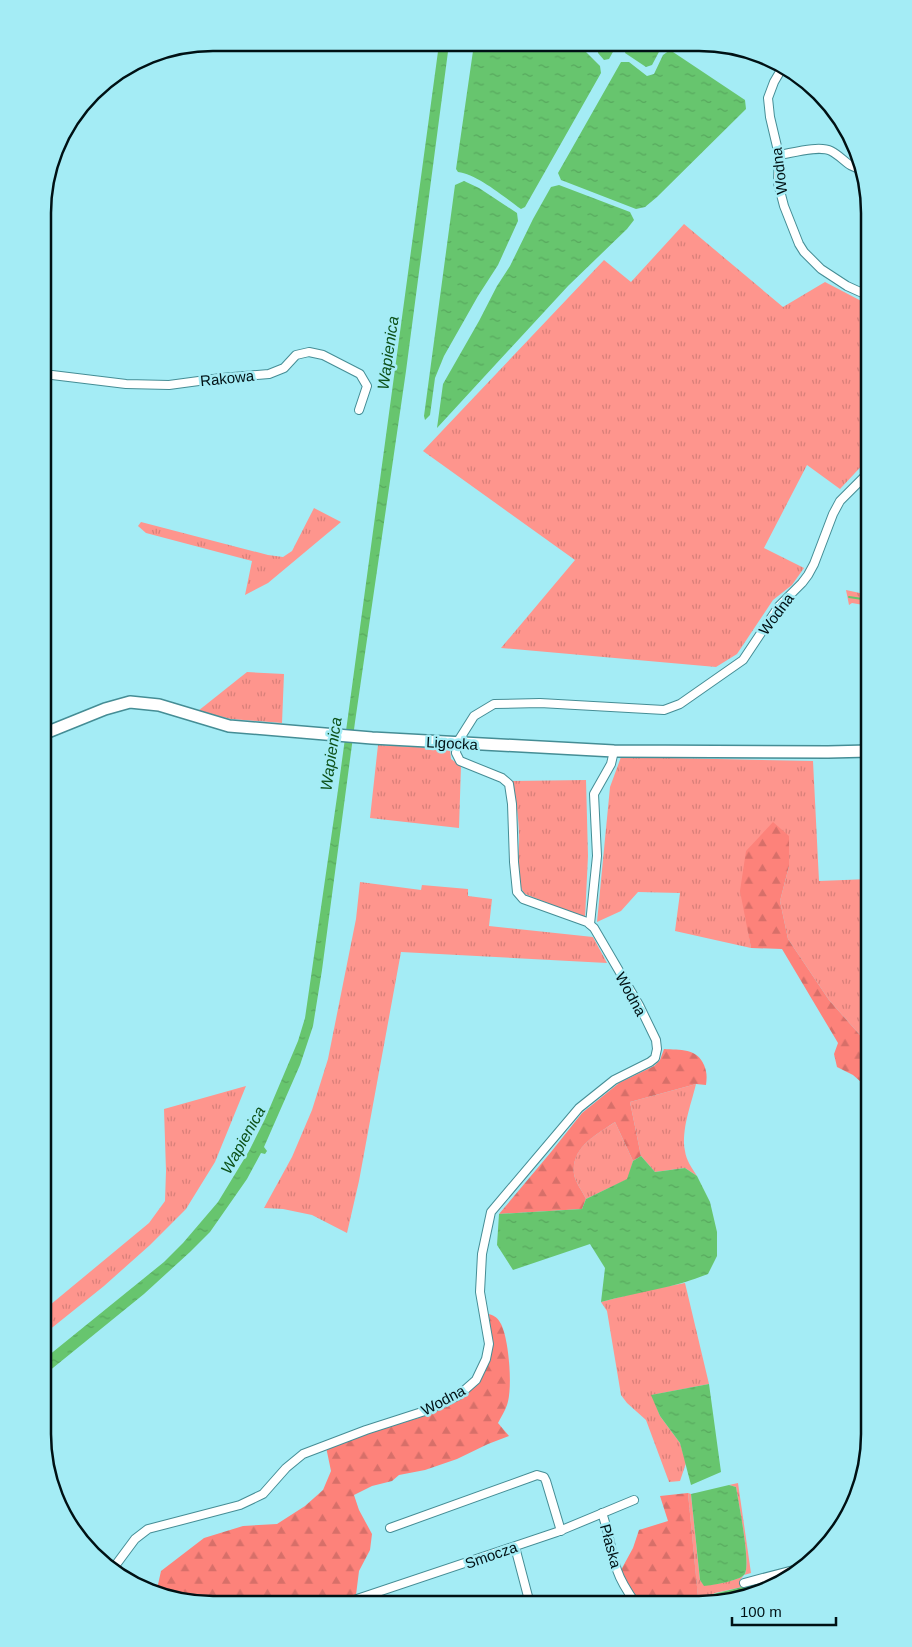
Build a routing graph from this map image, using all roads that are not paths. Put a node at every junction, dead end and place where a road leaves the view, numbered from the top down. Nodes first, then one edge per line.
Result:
1 (779, 73) edge
2 (779, 155) junction
3 (854, 168) edge
4 (861, 292) edge
5 (51, 375) edge
6 (359, 410) dead end
7 (861, 480) edge
8 (51, 731) edge
9 (457, 743) junction
10 (614, 751) junction
11 (861, 751) edge
12 (590, 924) junction
13 (634, 1500) dead end
14 (602, 1513) junction
15 (390, 1528) dead end
16 (561, 1530) junction
17 (515, 1547) junction
18 (117, 1563) edge
19 (777, 1575) edge
20 (744, 1584) dead end
21 (369, 1596) edge
22 (528, 1596) edge
23 (630, 1596) edge

1 - 2 street, Wodna
2 - 3 street
2 - 4 street, Wodna
5 - 6 street, Rakowa
7 - 9 street, Wodna
8 - 9 street, Ligocka
9 - 10 street, Ligocka
9 - 12 street
10 - 11 street, Ligocka
10 - 12 street
12 - 18 street, Wodna
13 - 14 street, Smocza
14 - 16 street, Smocza
14 - 23 street, Płaska
15 - 16 street
16 - 17 street, Smocza
17 - 21 street, Smocza
17 - 22 street
19 - 20 street

